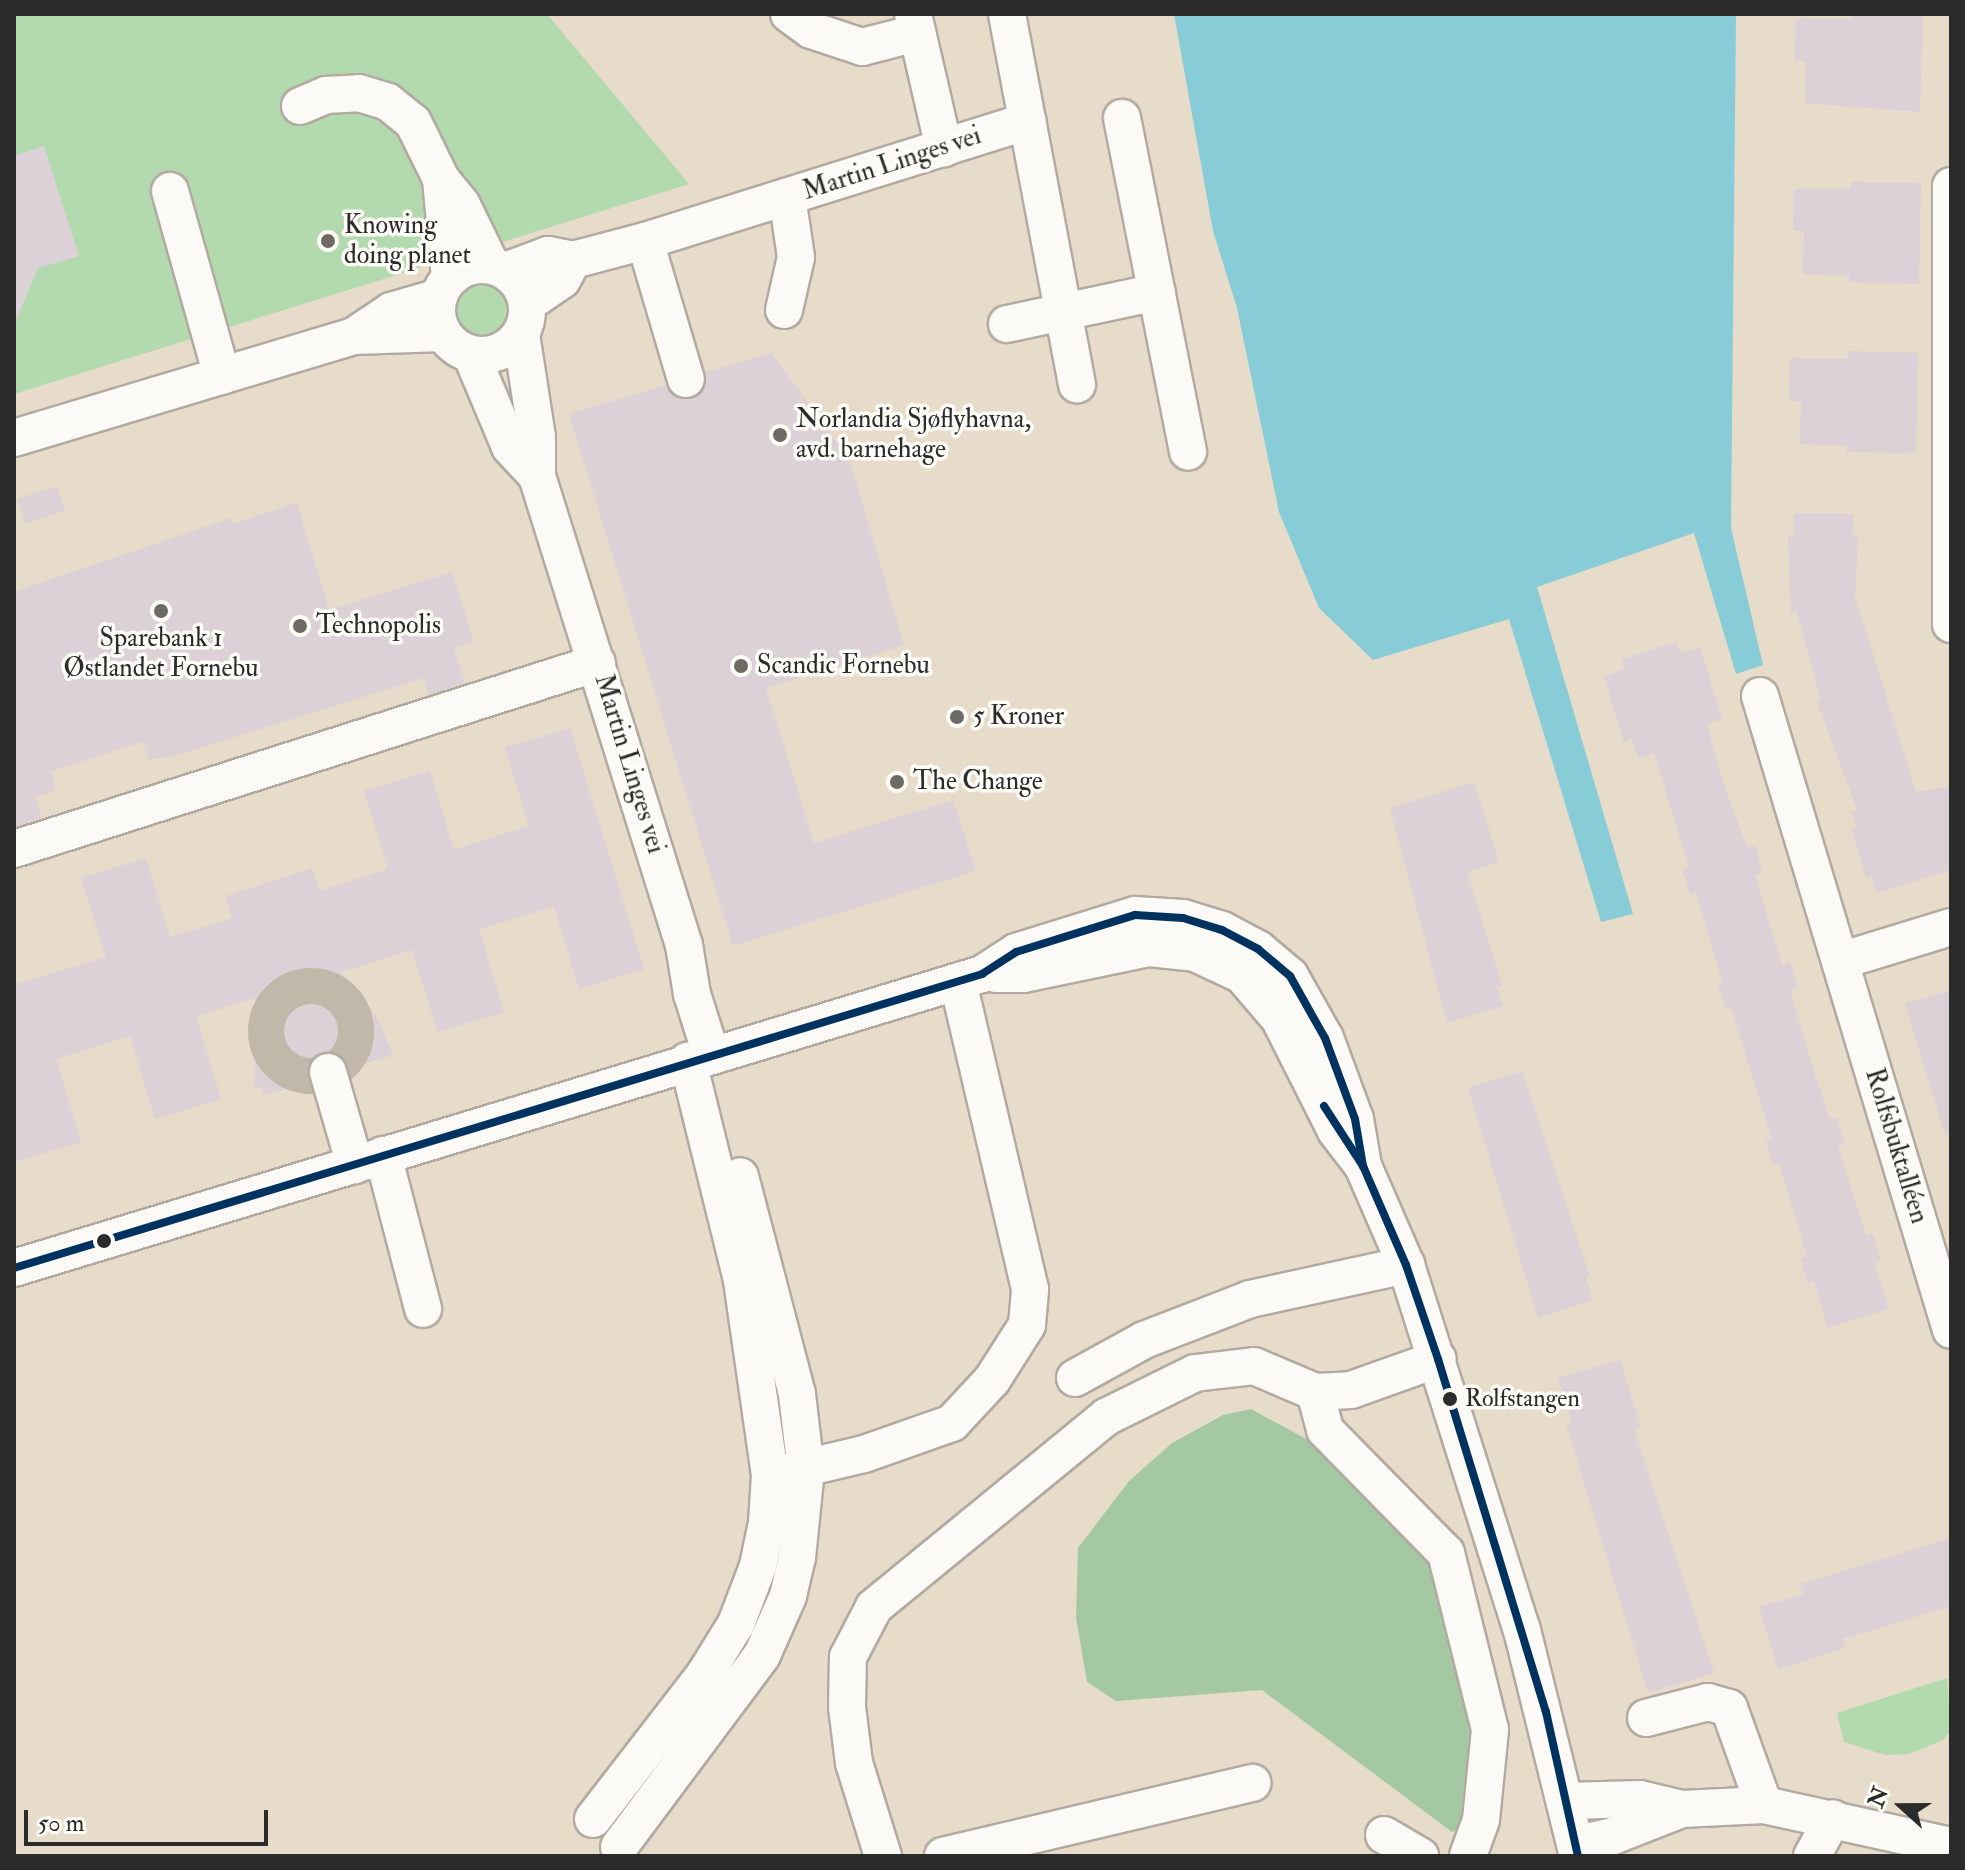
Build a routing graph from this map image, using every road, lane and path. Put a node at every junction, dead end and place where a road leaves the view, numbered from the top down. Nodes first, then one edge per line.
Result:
1 (789, 14) edge
2 (1007, 14) edge
3 (915, 24) edge
4 (844, 28) edge
5 (300, 106) dead end
6 (1122, 118) dead end
7 (1028, 121) junction
8 (944, 148) junction
9 (441, 179) junction
10 (1951, 186) edge
11 (170, 191) dead end
12 (787, 197) junction
13 (645, 241) junction
14 (573, 260) junction
15 (498, 268) junction
16 (444, 288) junction
17 (1157, 292) junction
18 (784, 310) dead end
19 (1063, 311) junction
20 (524, 319) junction
21 (1007, 324) dead end
22 (443, 333) junction
23 (354, 336) junction
24 (471, 354) junction
25 (222, 376) junction
26 (686, 379) dead end
27 (1077, 384) dead end
28 (14, 438) edge
29 (1188, 452) dead end
30 (537, 476) junction
31 (1951, 624) edge
32 (597, 663) junction
33 (1760, 696) dead end
34 (14, 849) edge
35 (1951, 927) edge
36 (1840, 961) junction
37 (970, 977) junction
38 (699, 1057) junction
39 (328, 1072) dead end
40 (706, 1126) junction
41 (369, 1160) junction
42 (1406, 1265) junction
43 (14, 1268) edge
44 (423, 1309) dead end
45 (1951, 1330) edge
46 (1438, 1359) junction
47 (1075, 1378) dead end
48 (1315, 1392) junction
49 (806, 1470) junction
50 (770, 1475) junction
51 (1646, 1718) dead end
52 (1252, 1783) dead end
53 (1567, 1801) junction
54 (1764, 1805) junction
55 (1682, 1809) junction
56 (1833, 1818) junction
57 (593, 1819) dead end
58 (1384, 1835) dead end
59 (1951, 1846) edge
60 (619, 1847) dead end
61 (1577, 1850) edge
62 (883, 1856) edge
63 (943, 1856) edge
64 (1420, 1856) edge
65 (1468, 1856) edge
66 (1812, 1856) edge

1 - 4 street
2 - 7 street
3 - 4 street
3 - 8 street
5 - 9 street
6 - 17 street
7 - 8 street, Martin Linges vei
7 - 19 street
8 - 12 street, Martin Linges vei
9 - 15 street
9 - 16 street
10 - 31 street
11 - 25 street
12 - 13 street, Martin Linges vei
12 - 18 street
13 - 14 street, Martin Linges vei
13 - 26 street
14 - 15 street, Martin Linges vei
14 - 20 street
15 - 16 street
15 - 20 street
16 - 22 street
16 - 23 street
17 - 19 street
17 - 29 street
19 - 21 street
19 - 27 street
20 - 24 street
20 - 30 street, Martin Linges vei
22 - 23 street
22 - 24 street
23 - 25 street
24 - 30 street, Martin Linges vei
25 - 28 street
30 - 32 street, Martin Linges vei
32 - 34 street
32 - 38 street, Martin Linges vei
33 - 36 street, Rolfsbuktalléen
35 - 36 street
36 - 45 street, Rolfsbuktalléen
37 - 38 street
37 - 42 street
37 - 49 street
38 - 40 street, Martin Linges vei
38 - 41 street
39 - 41 street
40 - 49 street
40 - 50 street, Martin Linges vei
41 - 43 street
41 - 44 street
42 - 46 street
42 - 47 street
46 - 48 street
46 - 53 street
48 - 62 street
48 - 65 street
49 - 50 street
49 - 60 street
50 - 57 street, Martin Linges vei
51 - 54 street
52 - 63 street
53 - 55 street
53 - 61 street
54 - 55 street
54 - 56 street
55 - 61 street
56 - 59 street
56 - 66 street
58 - 64 street

